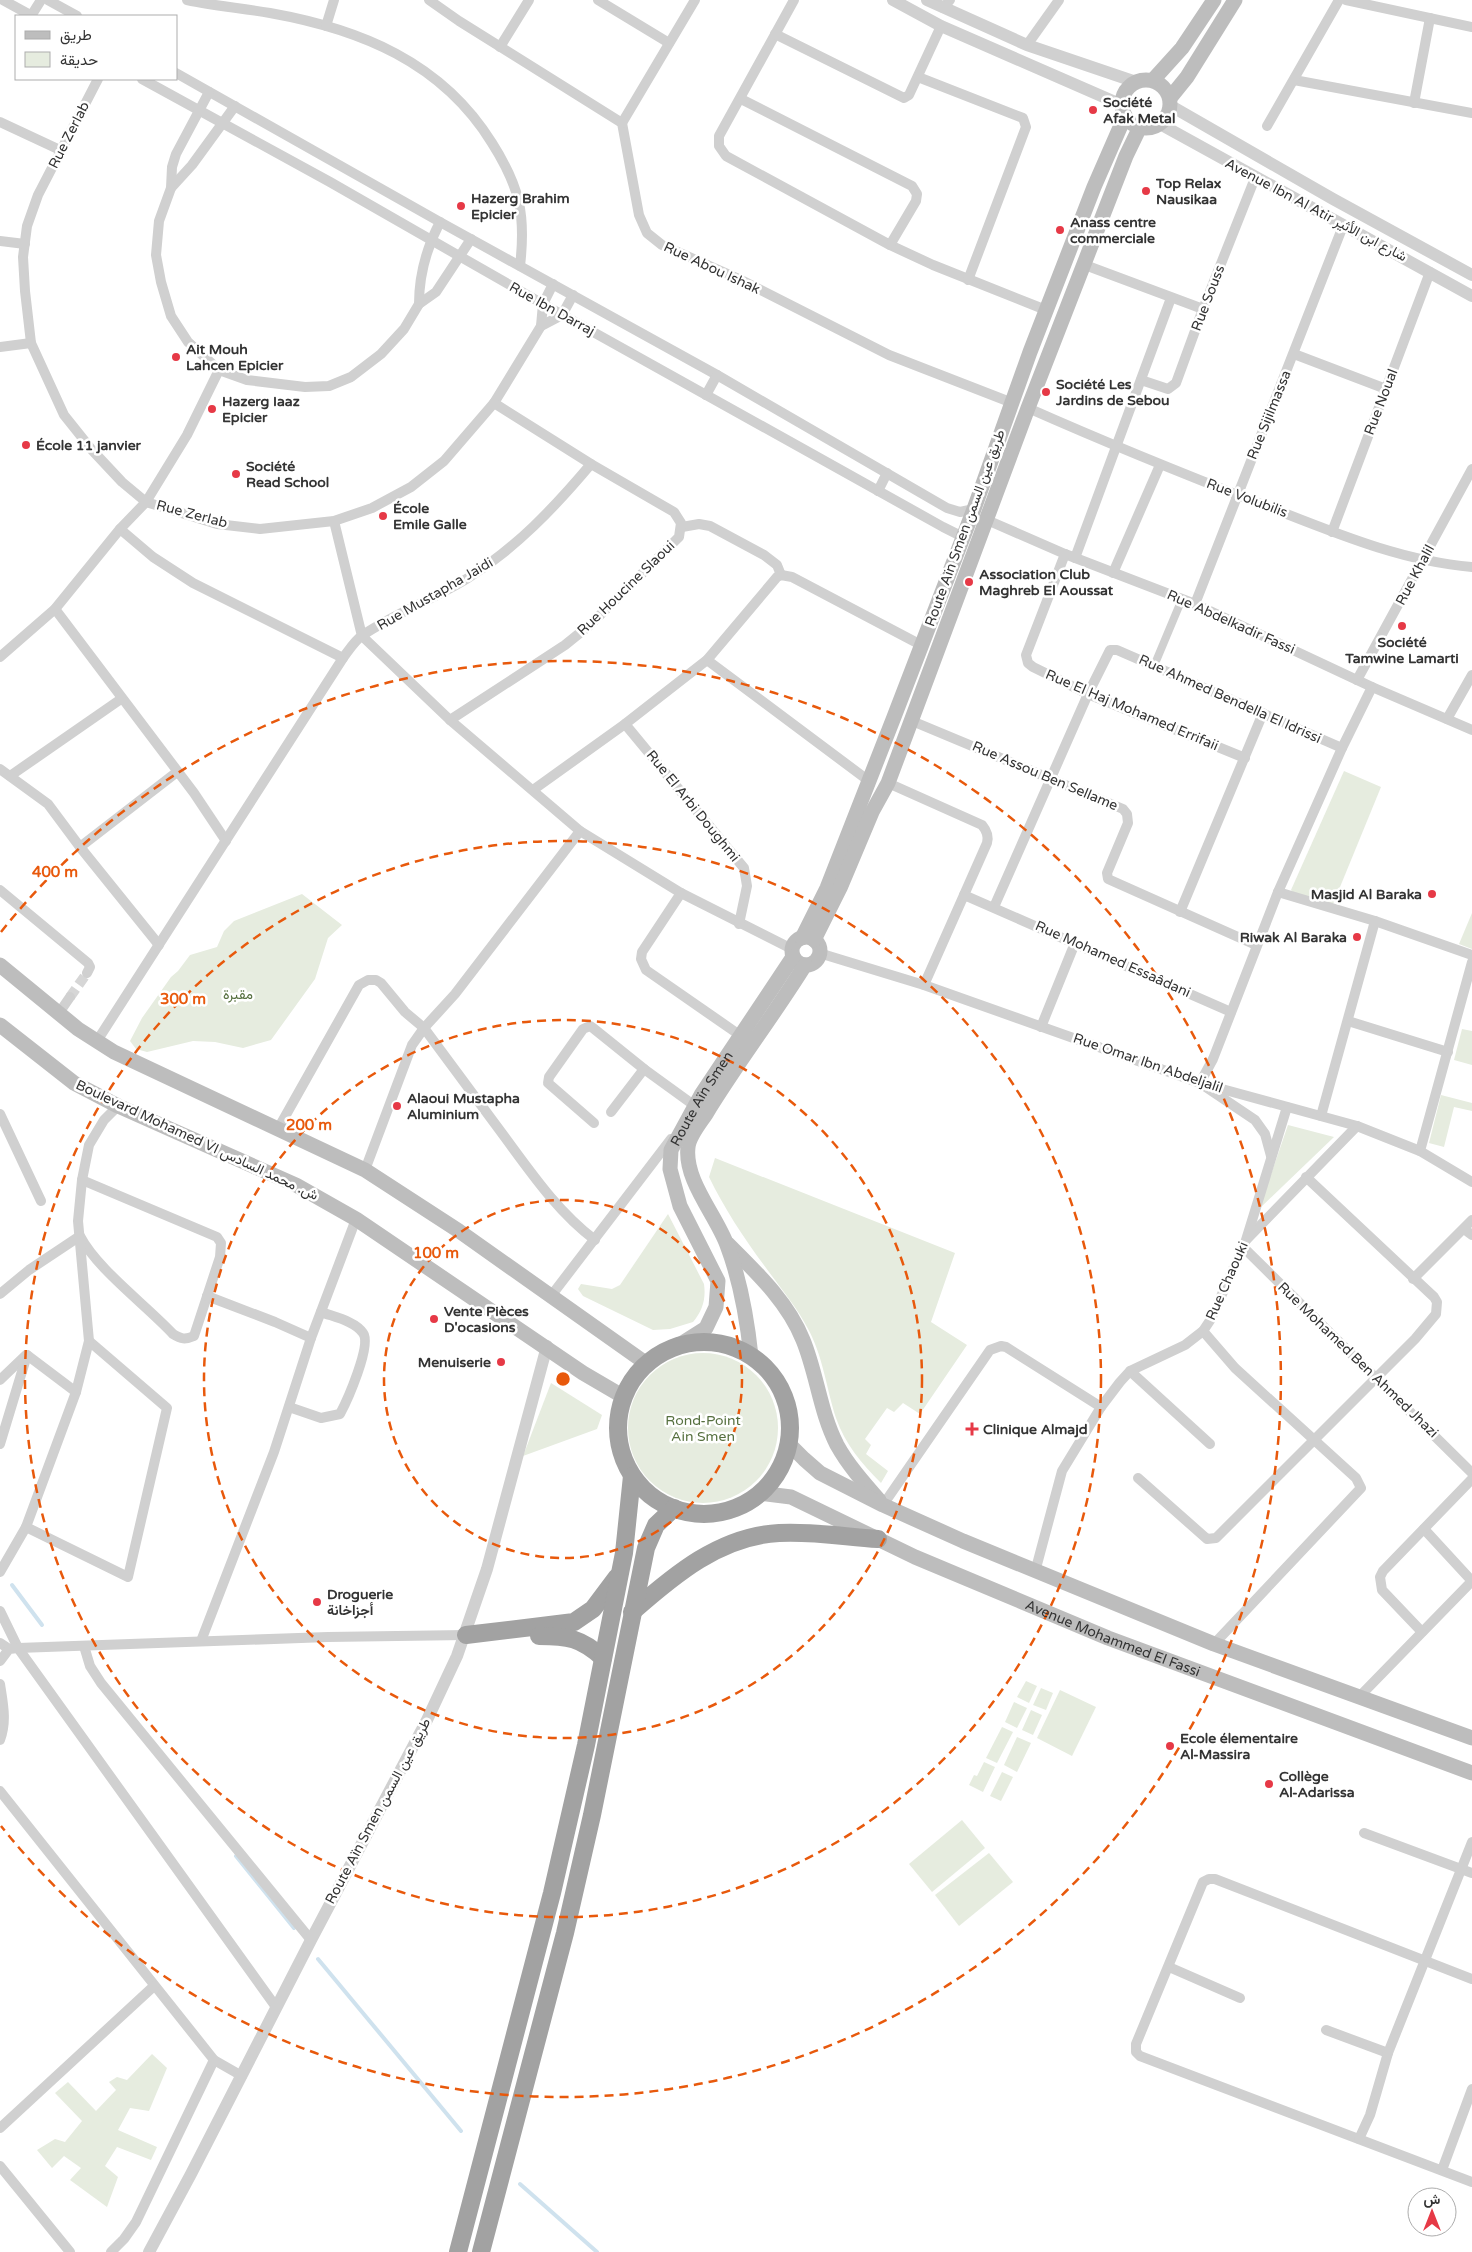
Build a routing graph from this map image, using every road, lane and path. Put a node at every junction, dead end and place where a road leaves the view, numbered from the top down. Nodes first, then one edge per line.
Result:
1 (4, 0) edge
2 (42, 0) edge
3 (48, 0) edge
4 (334, 0) edge
5 (428, 0) edge
6 (529, 0) edge
7 (598, 0) edge
8 (695, 0) edge
9 (794, 0) edge
10 (893, 0) edge
11 (927, 0) edge
12 (1059, 0) edge
13 (1214, 0) edge
14 (1235, 0) edge
15 (1339, 0) edge
16 (1346, 0) edge
17 (194, 1) edge
18 (947, 4) edge
19 (29, 15) edge
20 (32, 15) edge
21 (75, 15) edge
22 (1430, 18) junction
23 (326, 26) junction
24 (941, 26) junction
25 (1472, 26) edge
26 (775, 34) junction
27 (670, 43) junction
28 (1027, 45) junction
29 (500, 47) junction
30 (178, 74) edge
31 (918, 76) junction
32 (97, 80) edge
33 (144, 80) edge
34 (1153, 80) junction
35 (1294, 80) junction
36 (1136, 82) junction
37 (209, 92) junction
38 (741, 99) junction
39 (1170, 102) junction
40 (1414, 103) junction
41 (235, 106) junction
42 (198, 110) junction
43 (1123, 110) junction
44 (1472, 114) edge
45 (0, 122) edge
46 (622, 123) junction
47 (222, 124) junction
48 (1160, 124) junction
49 (1268, 126) dead end
50 (1140, 128) junction
51 (60, 150) junction
52 (1255, 178) junction
53 (171, 188) junction
54 (440, 222) junction
55 (1343, 226) junction
56 (471, 239) junction
57 (430, 240) junction
58 (0, 241) edge
59 (25, 244) junction
60 (890, 245) junction
61 (460, 256) junction
62 (1085, 265) junction
63 (520, 266) junction
64 (1430, 272) junction
65 (1472, 275) edge
66 (968, 280) junction
67 (553, 284) junction
68 (573, 295) junction
69 (1472, 296) edge
70 (1171, 298) junction
71 (419, 304) junction
72 (543, 304) junction
73 (1202, 309) junction
74 (1046, 310) junction
75 (562, 315) junction
76 (540, 326) junction
77 (31, 343) junction
78 (0, 347) edge
79 (1294, 354) junction
80 (219, 370) junction
81 (717, 375) junction
82 (1141, 380) junction
83 (1386, 389) junction
84 (706, 395) junction
85 (1010, 402) junction
86 (494, 403) junction
87 (1028, 408) junction
88 (1116, 448) junction
89 (591, 464) junction
90 (1160, 465) junction
91 (1472, 469) edge
92 (887, 473) junction
93 (878, 491) junction
94 (1237, 495) junction
95 (146, 502) junction
96 (974, 509) junction
97 (988, 520) junction
98 (334, 521) junction
99 (682, 527) junction
100 (120, 530) junction
101 (1332, 532) junction
102 (963, 537) junction
103 (1070, 556) junction
104 (1422, 561) junction
105 (1472, 567) edge
106 (1113, 574) junction
107 (779, 576) junction
108 (1182, 599) junction
109 (1195, 604) junction
110 (55, 610) junction
111 (362, 636) junction
112 (921, 645) junction
113 (0, 656) edge
114 (343, 658) junction
115 (707, 660) junction
116 (1154, 666) junction
117 (1472, 675) edge
118 (1357, 680) junction
119 (1372, 688) junction
120 (1088, 694) junction
121 (121, 699) junction
122 (1263, 713) junction
123 (1447, 719) junction
124 (450, 720) junction
125 (912, 720) junction
126 (625, 724) junction
127 (1472, 730) edge
128 (1342, 748) junction
129 (1245, 758) junction
130 (0, 769) edge
131 (177, 772) junction
132 (10, 776) junction
133 (1050, 778) junction
134 (869, 781) junction
135 (888, 783) junction
136 (533, 790) junction
137 (580, 831) junction
138 (226, 841) junction
139 (80, 848) junction
140 (0, 890) edge
141 (1278, 892) junction
142 (680, 893) junction
143 (964, 895) junction
144 (994, 907) junction
145 (1180, 912) junction
146 (1375, 921) junction
147 (739, 924) junction
148 (1075, 943) junction
149 (159, 945) junction
150 (1256, 945) junction
151 (804, 950) junction
152 (1472, 955) edge
153 (1472, 962) edge
154 (0, 965) edge
155 (88, 973) dead end
156 (924, 985) junction
157 (70, 997) tunnel mouth
158 (1231, 1012) junction
159 (59, 1013) junction
160 (1348, 1021) junction
161 (0, 1025) edge
162 (1041, 1027) junction
163 (424, 1028) junction
164 (740, 1036) junction
165 (97, 1041) junction
166 (1448, 1052) junction
167 (644, 1069) junction
168 (1200, 1083) junction
169 (118, 1106) junction
170 (1287, 1107) junction
171 (611, 1112) dead end
172 (691, 1112) junction
173 (0, 1114) edge
174 (1321, 1116) junction
175 (594, 1122) dead end
176 (1357, 1126) junction
177 (278, 1129) junction
178 (1420, 1151) junction
179 (1271, 1157) junction
180 (364, 1170) junction
181 (1306, 1177) junction
182 (82, 1180) junction
183 (1472, 1182) edge
184 (41, 1201) dead end
185 (356, 1219) junction
186 (1472, 1220) edge
187 (1468, 1232) edge
188 (80, 1236) junction
189 (595, 1240) junction
190 (726, 1242) junction
191 (1245, 1244) junction
192 (1413, 1279) junction
193 (0, 1294) edge
194 (208, 1296) junction
195 (551, 1296) junction
196 (321, 1312) junction
197 (1203, 1332) junction
198 (311, 1338) junction
199 (89, 1341) junction
200 (547, 1346) junction
201 (676, 1347) junction
202 (27, 1354) junction
203 (751, 1356) junction
204 (647, 1364) junction
205 (1130, 1372) junction
206 (0, 1380) edge
207 (1375, 1380) junction
208 (76, 1392) junction
209 (624, 1397) junction
210 (289, 1407) junction
211 (1101, 1407) junction
212 (1313, 1439) junction
213 (788, 1442) junction
214 (0, 1444) edge
215 (1210, 1444) dead end
216 (1472, 1473) edge
217 (632, 1476) junction
218 (1138, 1478) dead end
219 (1472, 1479) edge
220 (759, 1494) junction
221 (883, 1505) junction
222 (674, 1508) junction
223 (26, 1527) junction
224 (1424, 1530) junction
225 (878, 1539) junction
226 (0, 1572) edge
227 (1035, 1572) junction
228 (620, 1573) junction
229 (1472, 1581) edge
230 (0, 1611) edge
231 (632, 1612) junction
232 (1422, 1632) junction
233 (466, 1635) junction
234 (202, 1641) junction
235 (1214, 1644) junction
236 (84, 1646) junction
237 (9, 1647) edge
238 (604, 1658) junction
239 (0, 1661) edge
240 (0, 1684) edge
241 (1360, 1696) junction
242 (1472, 1738) edge
243 (0, 1740) edge
244 (1472, 1773) edge
245 (0, 1791) edge
246 (1364, 1833) dead end
247 (1472, 1842) edge
248 (1467, 1871) edge
249 (311, 1940) junction
250 (1425, 1962) junction
251 (1169, 1968) junction
252 (1472, 1979) edge
253 (154, 1986) junction
254 (1240, 1998) dead end
255 (276, 2008) junction
256 (1326, 2030) dead end
257 (1388, 2054) junction
258 (214, 2060) junction
259 (242, 2076) junction
260 (1471, 2093) edge
261 (0, 2128) edge
262 (1359, 2139) junction
263 (0, 2166) edge
264 (1442, 2170) junction
265 (1472, 2182) edge
266 (70, 2252) edge
267 (111, 2252) edge
268 (148, 2252) edge
269 (458, 2252) edge
270 (481, 2252) edge

1 - 19 street
2 - 20 street
3 - 21 street
4 - 23 street
5 - 29 street
6 - 29 street
7 - 27 street
8 - 27 street
9 - 26 street
10 - 24 street
11 - 18 street
12 - 28 street
13 - 34 main road
14 - 39 main road
15 - 35 street
16 - 22 street
17 - 23 street
18 - 28 street
22 - 25 street
22 - 40 street
23 - 63 street
24 - 31 street
24 - 43 street
26 - 31 street
26 - 38 street
27 - 46 street
28 - 36 street
29 - 46 street
30 - 37 street, Rue Ibn Darraj
31 - 66 street
32 - 51 street, Rue ZerIab
33 - 42 street, Rue Ibn Darraj
34 - 36 main road
34 - 39 main road
35 - 40 street
35 - 49 street
36 - 43 main road
37 - 41 street, Rue Ibn Darraj
37 - 42 street
38 - 60 street
38 - 60 street
39 - 48 main road
39 - 65 street, Avenue Ibn Al Atir شارع ابن الأثير
40 - 44 street
41 - 47 street
41 - 54 street, Rue Ibn Darraj
42 - 47 street, Rue Ibn Darraj
42 - 53 street
43 - 50 main road
43 - 74 main road, Route Aïn Smen طريق عين السمن
45 - 51 street
46 - 85 street, Rue Abou Ishak
47 - 53 street
47 - 57 street, Rue Ibn Darraj
48 - 50 main road
48 - 52 street, Avenue Ibn Al Atir شارع ابن الأثير
50 - 62 main road, Route Aïn Smen طريق عين السمن
51 - 59 street, Rue ZerIab
52 - 55 street, Avenue Ibn Al Atir شارع ابن الأثير
52 - 73 street, Rue Souss
53 - 80 street
54 - 56 street, Rue Ibn Darraj
54 - 57 street
55 - 64 street, Avenue Ibn Al Atir شارع ابن الأثير
55 - 79 street, Rue Sijilmassa
56 - 61 street
56 - 63 street, Rue Ibn Darraj
57 - 61 street, Rue Ibn Darraj
57 - 71 street
58 - 59 street
59 - 77 street, Rue ZerIab
60 - 66 street
61 - 71 street
61 - 72 street, Rue Ibn Darraj
62 - 70 street
62 - 87 main road, Route Aïn Smen طريق عين السمن
63 - 67 street, Rue Ibn Darraj
64 - 69 street, Avenue Ibn Al Atir شارع ابن الأثير
64 - 83 street, Rue Noual
66 - 74 street
67 - 68 street, Rue Ibn Darraj
67 - 72 street, Rue ZerIab
68 - 75 street
68 - 81 street, Rue Ibn Darraj
70 - 73 street
70 - 82 street
71 - 80 street
72 - 75 street, Rue Ibn Darraj
72 - 76 street, Rue ZerIab
73 - 82 street, Rue Souss
74 - 85 main road, Route Aïn Smen طريق عين السمن
75 - 76 street
75 - 84 street, Rue Ibn Darraj
76 - 86 street, Rue ZerIab
77 - 78 street
77 - 95 street, Rue ZerIab
79 - 83 street
79 - 94 street, Rue Sijilmassa
80 - 95 street
81 - 84 street
81 - 92 street, Rue Ibn Darraj
82 - 88 street
83 - 101 street, Rue Noual
84 - 93 street, Rue Ibn Darraj
85 - 96 main road, Route Aïn Smen طريق عين السمن
86 - 89 street, Rue Houcine Slaoui
86 - 98 street, Rue ZerIab
87 - 88 street, Rue Volubilis
87 - 97 main road, Route Aïn Smen طريق عين السمن
88 - 90 street, Rue Volubilis
88 - 103 street
89 - 99 street, Rue Houcine Slaoui
89 - 111 street, Rue Mustapha Jaidi
90 - 94 street, Rue Volubilis
90 - 106 street
91 - 104 street, Rue Khalil
92 - 93 street
92 - 96 street, Rue Ibn Darraj
93 - 102 street, Rue Ibn Darraj
94 - 101 street, Rue Volubilis
94 - 109 street, Rue Sijilmassa
95 - 98 street, Rue ZerIab
95 - 100 street
96 - 102 main road, Route Aïn Smen طريق عين السمن
97 - 103 street, Rue Abdelkadir Fassi
97 - 125 main road, Route Aïn Smen طريق عين السمن
98 - 111 street
99 - 107 street
99 - 124 street, Rue Houcine Slaoui
100 - 110 street
100 - 114 street
101 - 104 street, Rue Volubilis
102 - 112 main road, Route Aïn Smen طريق عين السمن
103 - 106 street, Rue Abdelkadir Fassi
103 - 120 street, Rue El Haj Mohamed Errifaii
104 - 105 street, Rue Volubilis
104 - 118 street, Rue Khalil
106 - 108 street, Rue Abdelkadir Fassi
107 - 112 street
107 - 115 street
108 - 109 street, Rue Abdelkadir Fassi
108 - 116 street
109 - 118 street, Rue Abdelkadir Fassi
110 - 113 street
110 - 121 street
111 - 114 street
111 - 124 street, Rue Omar Ibn Abdeljalil
112 - 134 main road, Route Aïn Smen طريق عين السمن
114 - 138 street
115 - 126 street
115 - 134 street
116 - 120 street, Rue Ahmed Bendella El Idrissi
116 - 122 street, Rue Ahmed Bendella El Idrissi
117 - 123 street
118 - 119 street, Rue Abdelkadir Fassi
119 - 123 street, Rue Abdelkadir Fassi
119 - 128 street
120 - 129 street, Rue El Haj Mohamed Errifaii
120 - 133 street
121 - 131 street
121 - 132 street
122 - 128 street, Rue Ahmed Bendella El Idrissi
122 - 129 street
123 - 127 street, Rue Abdelkadir Fassi
124 - 136 street, Rue Omar Ibn Abdeljalil
125 - 133 street, Rue Assou Ben Sellame
125 - 135 main road, Route Aïn Smen طريق عين السمن
126 - 136 street
126 - 147 street, Rue El Arbi Doughmi
128 - 141 street
129 - 145 street
130 - 132 street
131 - 138 street
131 - 139 street
132 - 139 street
133 - 144 street
133 - 145 street, Rue Assou Ben Sellame
134 - 151 main road, Route Aïn Smen طريق عين السمن
135 - 143 street
135 - 151 main road, Route Aïn Smen طريق عين السمن
136 - 137 street, Rue Omar Ibn Abdeljalil
137 - 142 street, Rue Omar Ibn Abdeljalil
137 - 163 street
138 - 149 street
139 - 149 street
140 - 155 street
141 - 146 street
141 - 150 street
142 - 147 street, Rue Omar Ibn Abdeljalil
142 - 164 street
143 - 144 street, Rue Mohamed Essaâdani
143 - 156 street
144 - 148 street, Rue Mohamed Essaâdani
145 - 150 street, Rue Assou Ben Sellame
146 - 152 street
146 - 160 street
147 - 151 street, Rue Omar Ibn Abdeljalil
148 - 158 street, Rue Mohamed Essaâdani
148 - 162 street
149 - 165 street
150 - 158 street
151 - 156 street, Rue Omar Ibn Abdeljalil
151 - 164 main road, Route Aïn Smen
151 - 190 main road, Route Aïn Smen
153 - 166 street
154 - 159 main road
156 - 162 street, Rue Omar Ibn Abdeljalil
157 - 159 street
158 - 168 street
159 - 165 main road
160 - 166 street
160 - 174 street
161 - 169 main road, Boulevard Mohamed VI ش. محمد السادس
162 - 168 street, Rue Omar Ibn Abdeljalil
163 - 177 street
163 - 180 street
163 - 189 street
164 - 172 main road, Route Aïn Smen
165 - 177 main road
166 - 178 street
167 - 171 street
167 - 172 street
167 - 175 street
168 - 170 street, Rue Omar Ibn Abdeljalil
168 - 179 street
169 - 182 street
169 - 185 main road, Boulevard Mohamed VI ش. محمد السادس
170 - 174 street, Rue Omar Ibn Abdeljalil
170 - 179 street, Rue Chaouki
172 - 189 street
172 - 201 main road, Route Aïn Smen
173 - 184 street
174 - 176 street, Rue Omar Ibn Abdeljalil
176 - 178 street, Rue Omar Ibn Abdeljalil
176 - 181 street
177 - 180 main road
178 - 183 street, Rue Omar Ibn Abdeljalil
179 - 191 street, Rue Chaouki
180 - 195 main road
181 - 191 street
181 - 192 street
182 - 188 street
182 - 194 street
185 - 196 street
185 - 200 main road, Boulevard Mohamed VI ش. محمد السادس
186 - 187 street
187 - 192 street
188 - 193 street
188 - 194 street
188 - 199 street
189 - 195 street
190 - 203 main road, Route Aïn Smen
190 - 221 main road
191 - 197 street, Rue Chaouki
191 - 207 street, Rue Mohamed Ben Ahmed Jhazi
192 - 207 street
194 - 198 street
195 - 204 main road
196 - 198 street
196 - 210 street
197 - 205 street, Rue Chaouki
197 - 212 street
198 - 210 street
199 - 208 street
199 - 223 street
200 - 209 main road, Boulevard Mohamed VI ش. محمد السادس
200 - 233 street, Route Aïn Smen طريق عين السمن
201 - 203 highway
201 - 204 highway
202 - 206 street
202 - 208 street
202 - 214 street
203 - 213 highway
204 - 209 highway
205 - 211 street, Rue Chaouki
205 - 215 street
207 - 212 street
207 - 216 street, Rue Mohamed Ben Ahmed Jhazi
208 - 223 street
209 - 217 highway
210 - 234 street
211 - 221 street
211 - 227 street, Rue Chaouki
212 - 218 street
212 - 235 street
213 - 220 highway
213 - 221 main road
217 - 222 highway
217 - 228 highway
219 - 224 street
220 - 222 highway
220 - 225 main road, Avenue Mohammed El Fassi
221 - 227 main road
222 - 231 highway
223 - 226 street
224 - 229 street
224 - 232 street
225 - 231 highway
225 - 244 main road, Avenue Mohammed El Fassi
227 - 235 main road
228 - 233 highway
228 - 238 highway
229 - 232 street
230 - 237 street
231 - 270 highway
232 - 241 street
233 - 234 street
233 - 238 highway
233 - 249 street, Route Aïn Smen طريق عين السمن
234 - 236 street
235 - 241 main road
236 - 237 street
236 - 249 street
237 - 239 street
237 - 255 street
238 - 269 highway
240 - 243 street
241 - 242 main road
245 - 253 street
246 - 248 street
247 - 248 street
248 - 250 street
249 - 255 street, Route Aïn Smen طريق عين السمن
250 - 251 street
250 - 252 street
250 - 257 street
251 - 254 street
251 - 262 street
253 - 258 street
253 - 261 street
255 - 259 street, Route Aïn Smen طريق عين السمن
256 - 257 street
257 - 262 street
258 - 259 street
258 - 267 street
259 - 268 street, Route Aïn Smen طريق عين السمن
260 - 264 street
262 - 264 street
263 - 266 street
264 - 265 street

